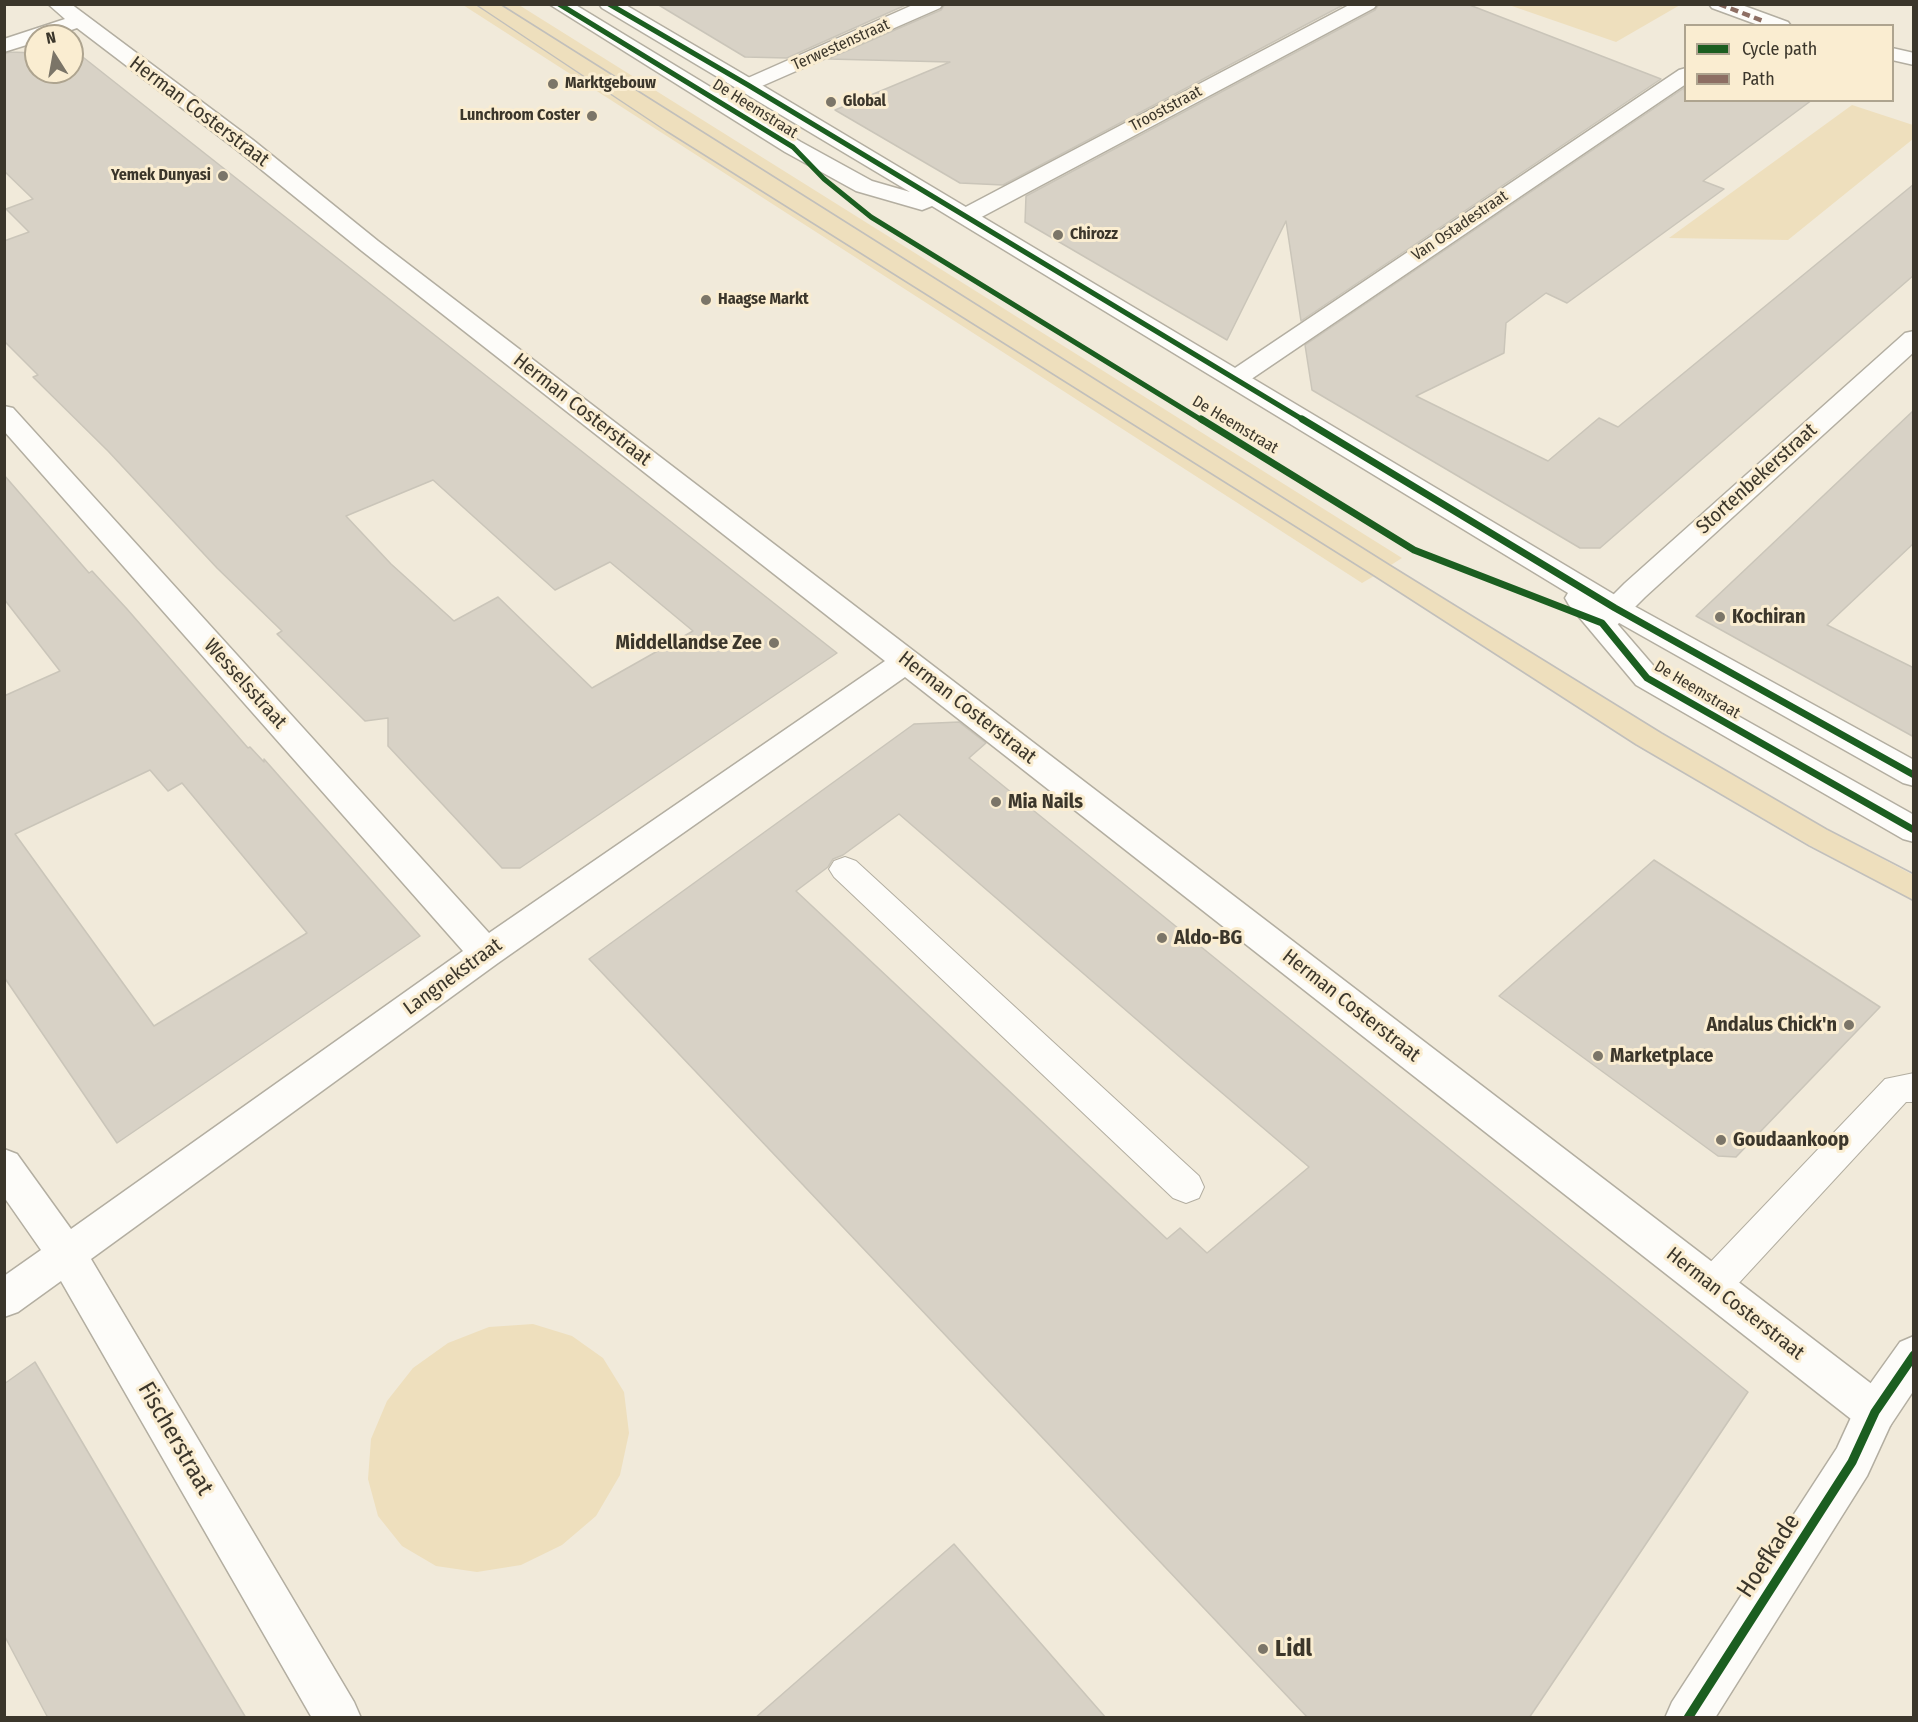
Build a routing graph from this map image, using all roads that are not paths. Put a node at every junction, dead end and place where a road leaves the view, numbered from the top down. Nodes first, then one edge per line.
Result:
1 (559, 4) edge
2 (609, 4) edge
3 (933, 4) edge
4 (1367, 4) edge
5 (1719, 4) edge
6 (1788, 4) edge
7 (69, 13) edge
8 (1767, 24) edge
9 (4, 45) edge
10 (1894, 54) edge
11 (1914, 59) edge
12 (1684, 75) edge
13 (748, 85) junction
14 (966, 216) junction
15 (1914, 338) edge
16 (1235, 379) junction
17 (4, 414) edge
18 (1609, 615) junction
19 (906, 661) junction
20 (1914, 775) edge
21 (1914, 830) edge
22 (845, 869) dead end
23 (486, 953) junction
24 (1914, 1087) edge
25 (4, 1165) edge
26 (1186, 1187) dead end
27 (67, 1255) junction
28 (1712, 1286) junction
29 (4, 1299) edge
30 (1914, 1355) edge
31 (1875, 1412) junction
32 (338, 1718) edge
33 (1688, 1718) edge

1 - 14 street, De Heemstraat
2 - 13 street, De Heemstraat
3 - 13 street, Terwestenstraat
4 - 14 street, Trooststraat
5 - 8 street
6 - 8 street
7 - 9 street
7 - 19 street, Herman Costerstraat
10 - 11 street
12 - 16 street, Van Ostadestraat
13 - 14 street, De Heemstraat
14 - 16 street, De Heemstraat
15 - 18 street, Stortenbekerstraat
16 - 18 street, De Heemstraat
17 - 23 street, Wesselsstraat
18 - 20 street, De Heemstraat
18 - 21 street, De Heemstraat
19 - 23 street, Langnekstraat
19 - 28 street, Herman Costerstraat
22 - 26 lane
23 - 27 street, Langnekstraat
24 - 28 lane
25 - 27 street, Fischerstraat
27 - 29 street, Langnekstraat
27 - 32 street, Fischerstraat
28 - 31 street, Herman Costerstraat
30 - 31 street, Hoefkade
31 - 33 street, Hoefkade

